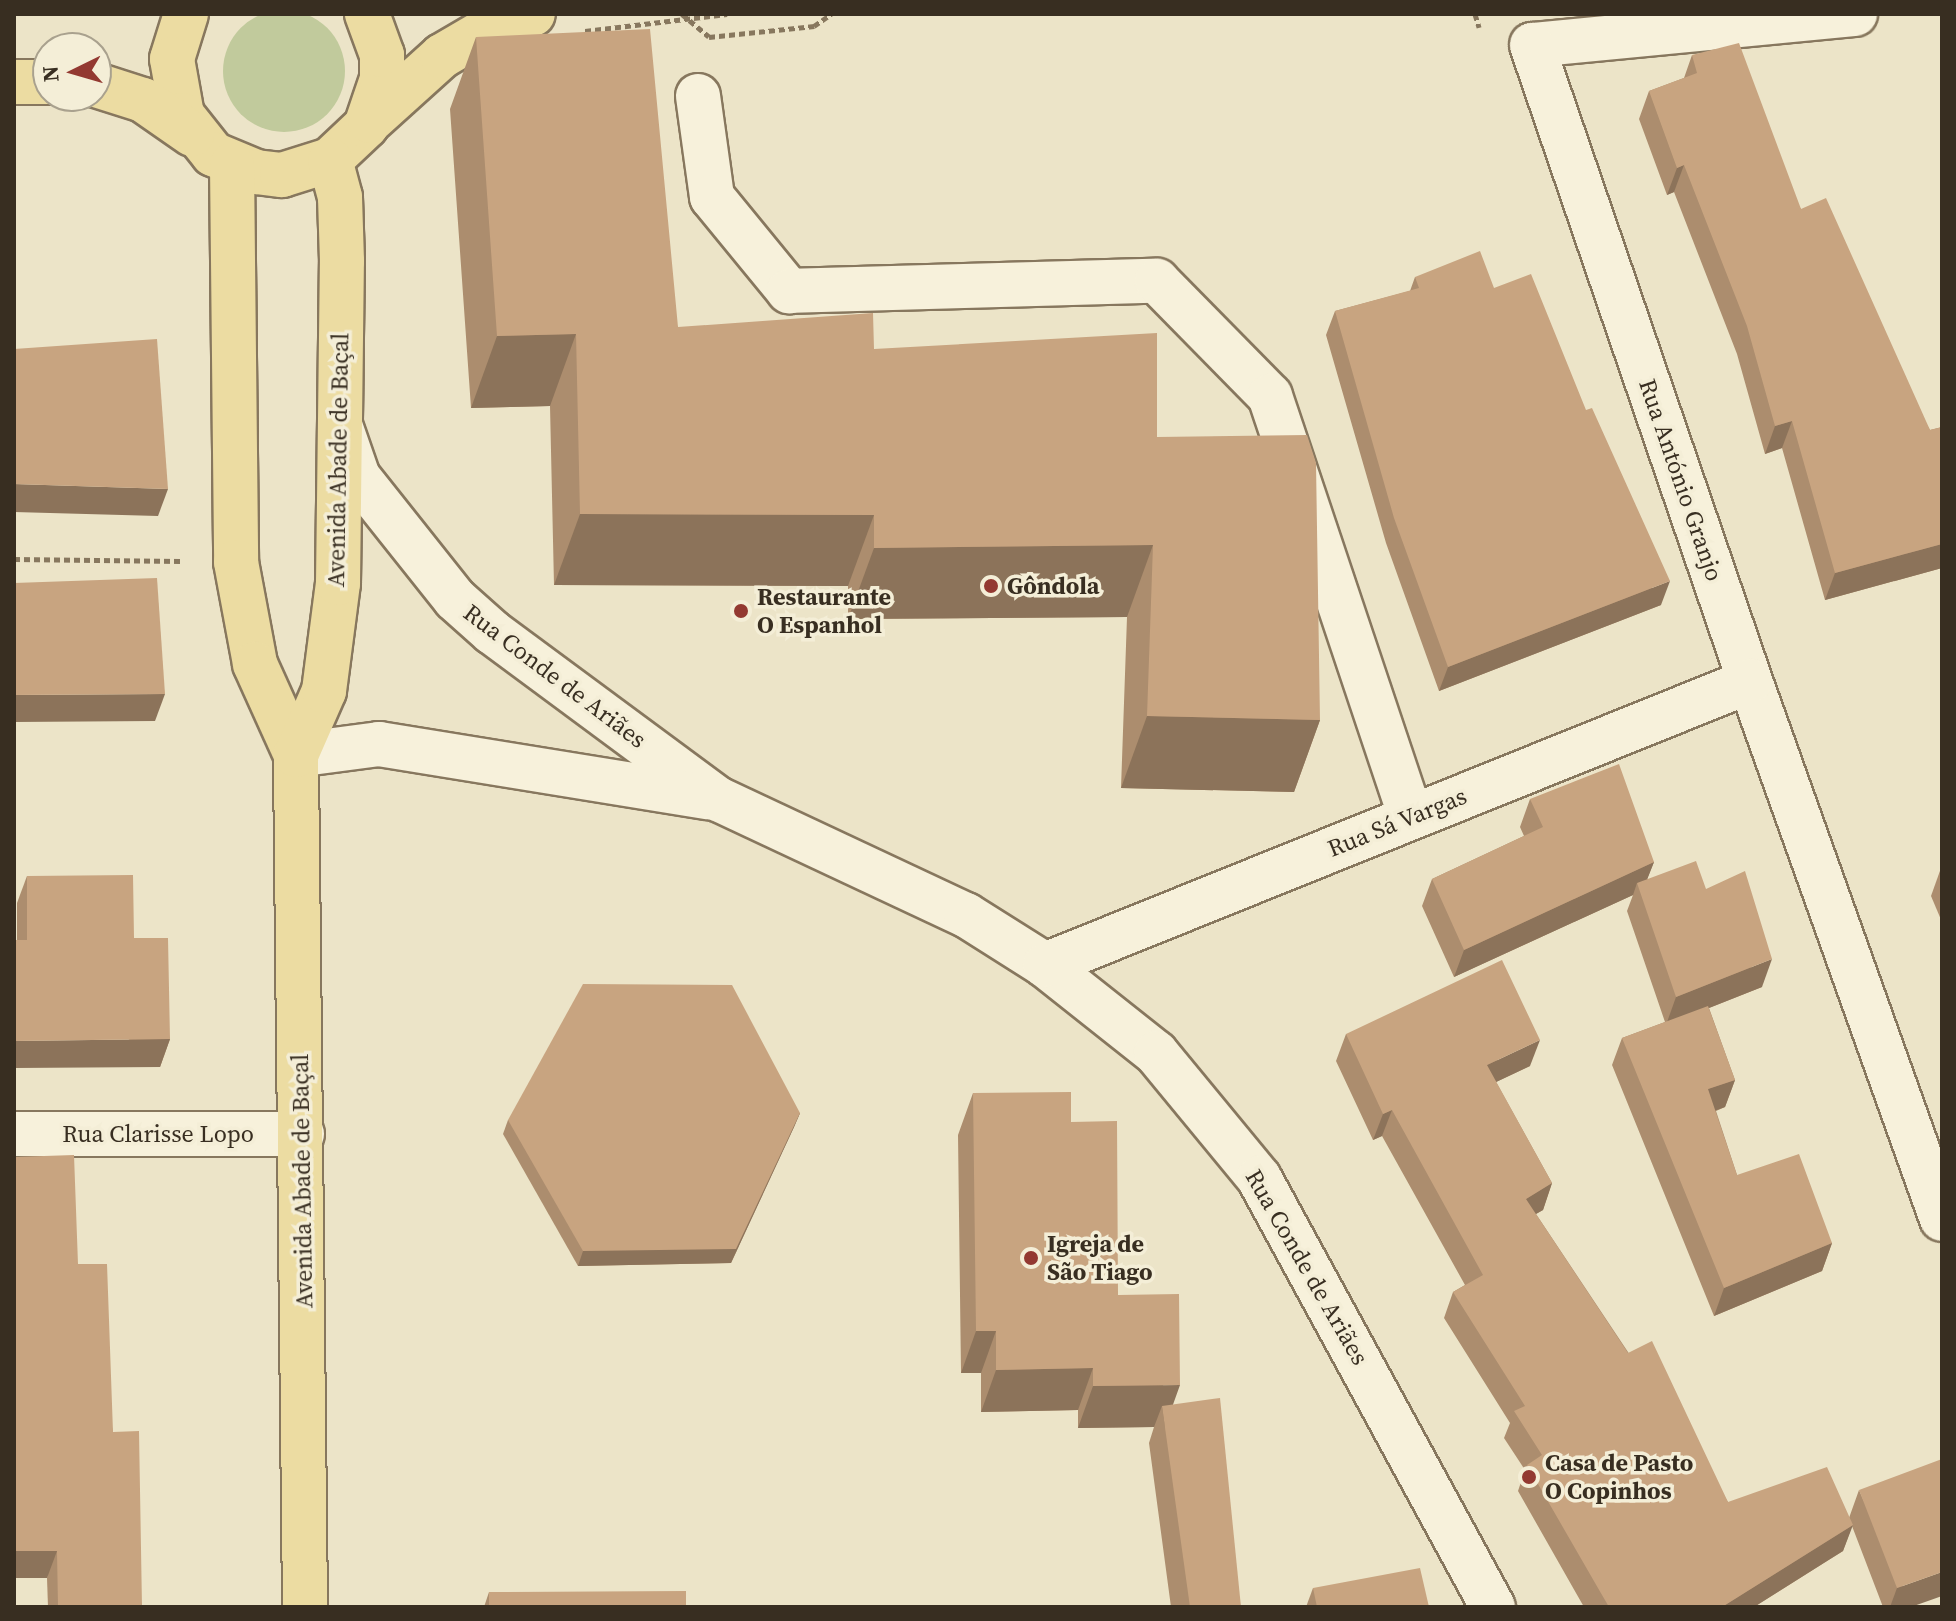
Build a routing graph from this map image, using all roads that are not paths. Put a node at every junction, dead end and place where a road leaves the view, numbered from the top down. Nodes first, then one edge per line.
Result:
1 (186, 14) edge
2 (367, 14) edge
3 (533, 14) edge
4 (1855, 14) edge
5 (1530, 24) edge
6 (112, 90) edge
7 (698, 96) dead end
8 (366, 126) junction
9 (198, 138) junction
10 (330, 160) junction
11 (232, 165) junction
12 (337, 415) junction
13 (1750, 681) junction
14 (296, 755) junction
15 (718, 799) junction
16 (1411, 817) junction
17 (1045, 965) junction
18 (14, 1134) edge
19 (302, 1134) junction
20 (1942, 1219) edge
21 (305, 1607) edge
22 (1493, 1607) edge

1 - 9 main road
2 - 8 main road
3 - 8 main road
4 - 5 street, Rua António Granjo
5 - 13 street, Rua António Granjo
6 - 9 main road
7 - 16 street
8 - 10 main road
9 - 11 main road
10 - 11 main road
10 - 12 main road, Avenida Abade de Baçal
11 - 14 main road, Avenida Abade de Baçal
12 - 14 main road, Avenida Abade de Baçal
12 - 15 street, Rua Conde de Ariães
13 - 16 street, Rua Sá Vargas
13 - 20 street, Rua António Granjo
14 - 15 street, Rua Conde de Ariães
14 - 19 main road, Avenida Abade de Baçal
15 - 17 street, Rua Conde de Ariães
16 - 17 street, Rua Sá Vargas
17 - 22 street, Rua Conde de Ariães
18 - 19 street, Rua Clarisse Lopo
19 - 21 main road, Avenida Abade de Baçal

